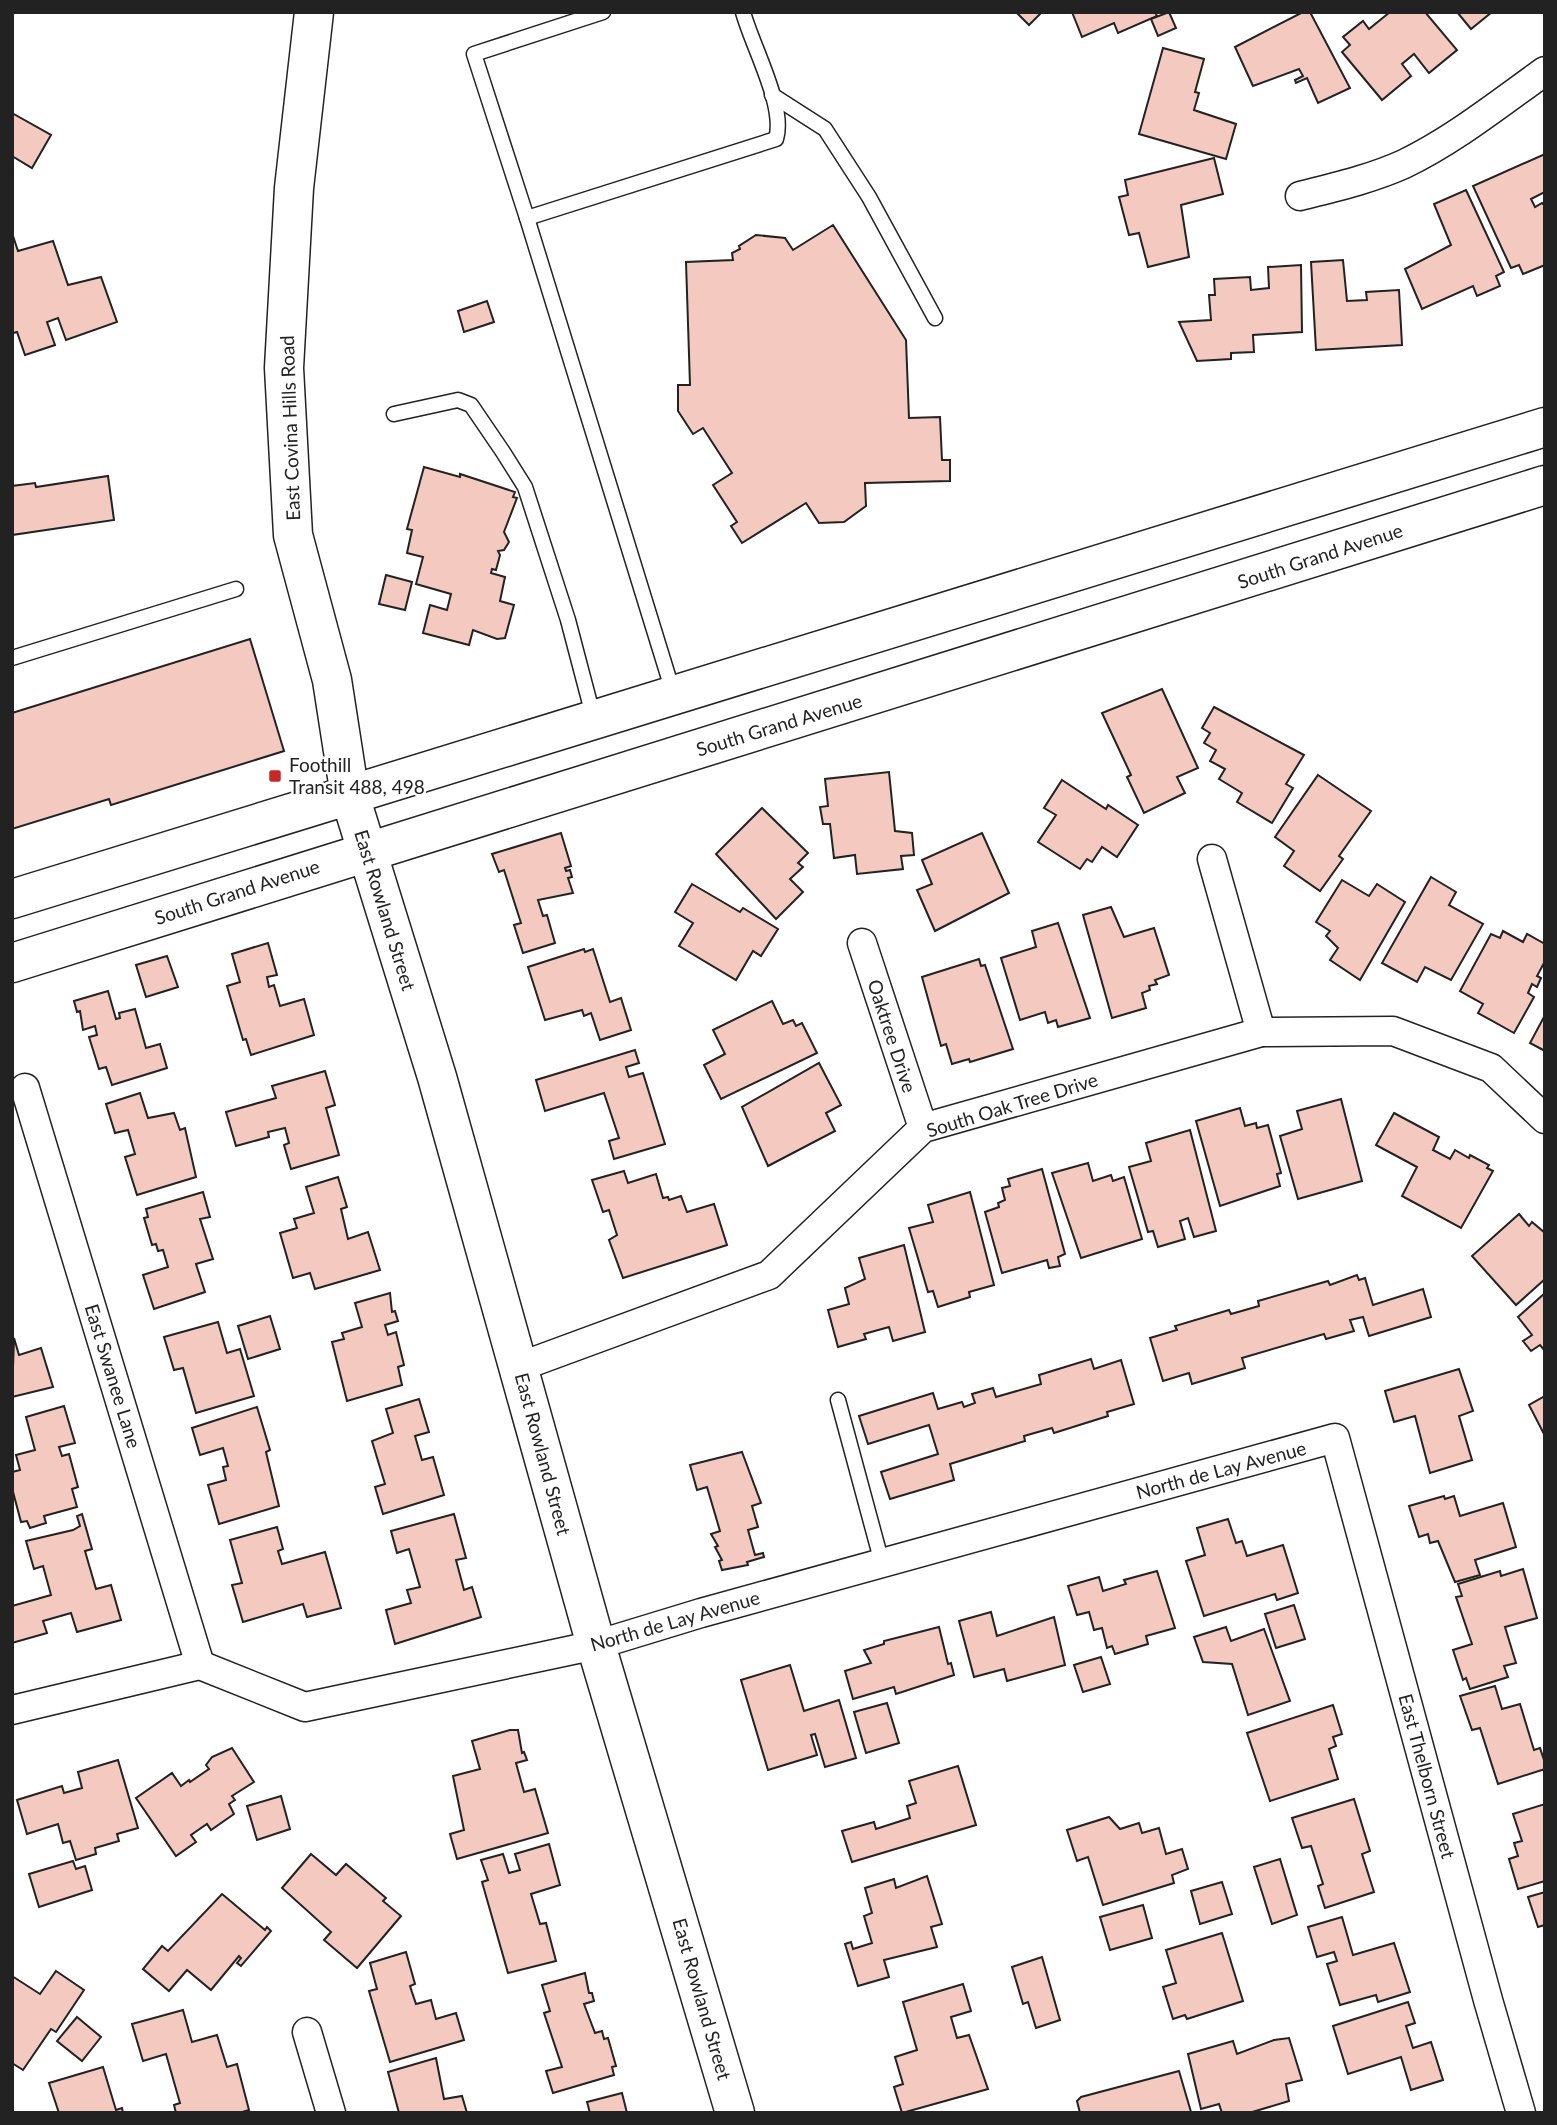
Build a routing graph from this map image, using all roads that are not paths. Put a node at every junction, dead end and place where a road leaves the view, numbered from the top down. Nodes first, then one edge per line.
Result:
1 (314, 12) edge
2 (603, 12) edge
3 (743, 12) edge
4 (1545, 71) edge
5 (772, 95) junction
6 (1300, 196) dead end
7 (527, 218) junction
8 (935, 318) dead end
9 (394, 414) dead end
10 (1545, 427) edge
11 (1545, 485) edge
12 (236, 589) dead end
13 (12, 658) edge
14 (674, 696) junction
15 (594, 720) junction
16 (350, 796) junction
17 (366, 852) junction
18 (1212, 859) dead end
19 (12, 899) edge
20 (862, 943) dead end
21 (12, 964) edge
22 (1261, 1032) junction
23 (25, 1088) dead end
24 (1545, 1119) edge
25 (923, 1128) junction
26 (519, 1367) junction
27 (838, 1400) dead end
28 (1335, 1438) joint
29 (882, 1563) junction
30 (596, 1645) junction
31 (200, 1665) junction
32 (12, 1710) edge
33 (307, 2032) dead end
34 (331, 2113) edge
35 (735, 2113) edge
36 (1521, 2113) edge

1 - 16 main road, East Covina Hills Road
2 - 7 lane
3 - 5 lane
4 - 6 street
5 - 7 lane
5 - 8 lane
7 - 14 lane
9 - 15 lane
10 - 14 main road
11 - 17 main road, South Grand Avenue
12 - 13 lane
14 - 15 main road
15 - 16 main road
16 - 17 main road, East Rowland Street
16 - 19 main road
17 - 21 main road, South Grand Avenue
17 - 26 main road, East Rowland Street
18 - 22 street
20 - 25 street, Oaktree Drive
22 - 24 street, South Oak Tree Drive
22 - 25 street, South Oak Tree Drive
23 - 31 street, East Swanee Lane
25 - 26 street, South Oak Tree Drive
26 - 30 main road, East Rowland Street
27 - 29 lane
28 - 29 street, North de Lay Avenue
28 - 36 street, East Thelborn Street
29 - 30 street, North de Lay Avenue
30 - 31 street, North de Lay Avenue
30 - 35 main road, East Rowland Street
31 - 32 street
33 - 34 street

